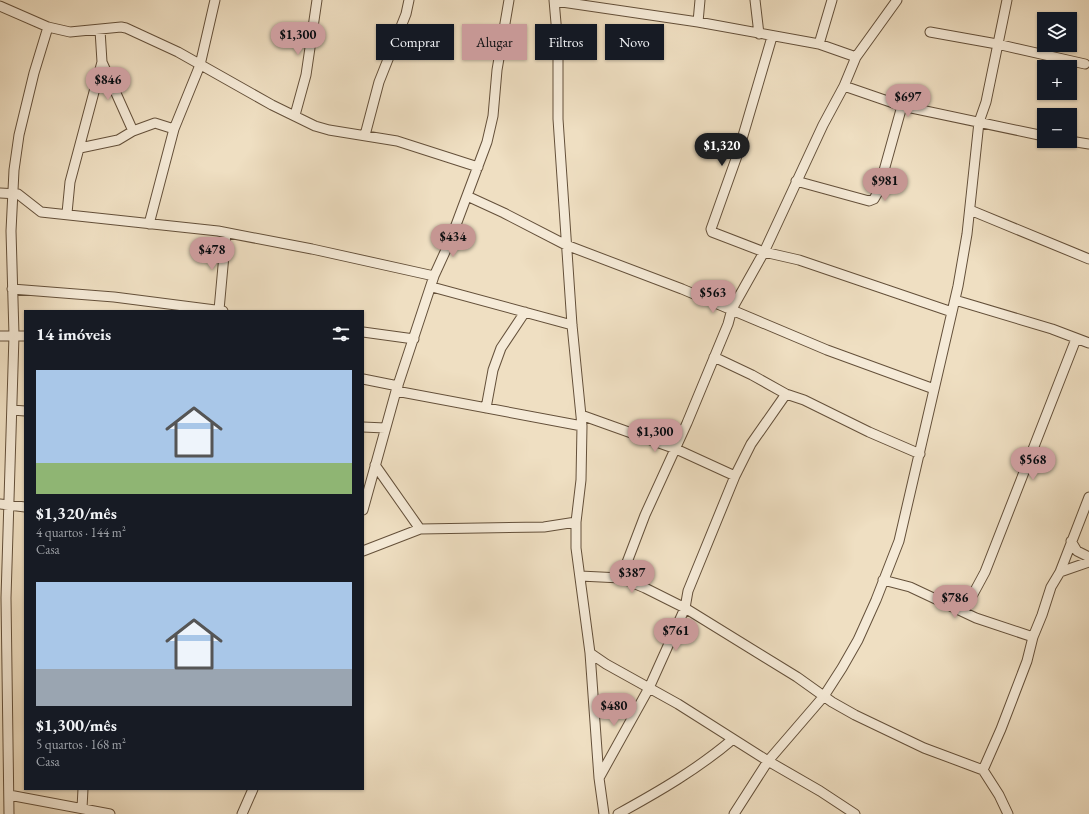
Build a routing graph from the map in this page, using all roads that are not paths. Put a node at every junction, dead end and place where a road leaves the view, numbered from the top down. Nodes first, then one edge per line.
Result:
1 (215, 0) edge
2 (317, 0) edge
3 (409, 0) edge
4 (509, 0) edge
5 (555, 0) edge
6 (700, 0) edge
7 (756, 0) edge
8 (832, 0) edge
9 (897, 0) edge
10 (1007, 0) edge
11 (613, 4) edge
12 (0, 6) edge
13 (698, 22) junction
14 (48, 27) junction
15 (100, 30) junction
16 (930, 32) dead end
17 (760, 34) junction
18 (772, 37) junction
19 (819, 44) junction
20 (997, 44) junction
21 (856, 57) junction
22 (102, 62) junction
23 (1085, 64) dead end
24 (200, 65) junction
25 (844, 86) junction
26 (902, 106) junction
27 (295, 116) junction
28 (980, 122) junction
29 (174, 129) junction
30 (133, 131) junction
31 (1037, 134) edge
32 (365, 135) junction
33 (1077, 142) edge
34 (1089, 144) edge
35 (80, 148) junction
36 (478, 167) junction
37 (796, 181) junction
38 (0, 194) edge
39 (13, 194) junction
40 (467, 196) junction
41 (970, 210) junction
42 (67, 214) junction
43 (149, 224) junction
44 (226, 233) junction
45 (566, 245) junction
46 (764, 252) junction
47 (1089, 258) edge
48 (434, 276) junction
49 (432, 287) junction
50 (12, 289) junction
51 (955, 300) junction
52 (732, 309) junction
53 (213, 310) edge
54 (221, 310) edge
55 (526, 312) junction
56 (952, 312) junction
57 (572, 324) junction
58 (364, 332) edge
59 (14, 335) junction
60 (0, 336) edge
61 (24, 336) edge
62 (414, 339) junction
63 (1076, 339) junction
64 (1089, 343) edge
65 (714, 357) junction
66 (364, 379) edge
67 (397, 389) junction
68 (934, 389) junction
69 (786, 394) junction
70 (486, 408) junction
71 (12, 410) junction
72 (24, 411) edge
73 (581, 415) junction
74 (582, 426) junction
75 (364, 427) edge
76 (385, 428) junction
77 (676, 449) junction
78 (920, 454) junction
79 (375, 465) junction
80 (735, 476) junction
81 (1089, 497) edge
82 (0, 504) edge
83 (10, 505) junction
84 (364, 506) edge
85 (24, 507) edge
86 (576, 522) junction
87 (420, 529) junction
88 (1071, 541) junction
89 (364, 551) edge
90 (1089, 557) edge
91 (1089, 562) edge
92 (1060, 572) junction
93 (580, 576) junction
94 (621, 578) junction
95 (883, 580) junction
96 (3, 598) edge
97 (685, 608) junction
98 (964, 611) junction
99 (1033, 637) junction
100 (590, 653) junction
101 (4, 682) edge
102 (649, 688) junction
103 (824, 696) junction
104 (734, 739) junction
105 (4, 759) edge
106 (768, 761) junction
107 (983, 770) junction
108 (599, 778) junction
109 (83, 790) edge
110 (253, 790) edge
111 (9, 795) junction
112 (82, 808) junction
113 (9, 814) edge
114 (110, 814) edge
115 (242, 814) edge
116 (604, 814) edge
117 (618, 814) edge
118 (734, 814) edge
119 (855, 814) edge
120 (1008, 814) edge

1 - 24 street
2 - 27 street
3 - 32 street
4 - 36 street
5 - 11 street
5 - 45 street
6 - 13 street
7 - 17 street
8 - 19 street
9 - 21 street
10 - 20 street
11 - 13 street
12 - 14 street
13 - 17 street
14 - 15 street
14 - 39 street
15 - 22 street
15 - 24 street
16 - 20 street
17 - 18 street
18 - 19 street
18 - 46 street
19 - 21 street
20 - 23 street
20 - 28 street
21 - 25 street
22 - 30 street
22 - 35 street
24 - 27 street
24 - 29 street
25 - 26 street
25 - 37 street
26 - 28 street
26 - 37 street
27 - 32 street
28 - 31 street
28 - 41 street
29 - 30 street
29 - 43 street
30 - 35 street
32 - 36 street
33 - 34 street
35 - 42 street
36 - 40 street
37 - 46 street
38 - 39 street
39 - 42 street
39 - 50 street
40 - 45 street
40 - 48 street
41 - 47 street
41 - 51 street
42 - 43 street
43 - 44 street
44 - 48 street
44 - 54 street
45 - 52 street
45 - 57 street
46 - 52 street
46 - 56 street
48 - 49 street
49 - 55 street
49 - 62 street
50 - 53 street
50 - 59 street
51 - 56 street
51 - 63 street
52 - 65 street
52 - 68 street
55 - 57 street
55 - 70 street
56 - 68 street
57 - 73 street
58 - 62 street
59 - 60 street
59 - 61 street
59 - 71 street
62 - 67 street
63 - 64 street
63 - 98 street
65 - 69 street
65 - 77 street
66 - 67 street
67 - 70 street
67 - 76 street
68 - 78 street
69 - 78 street
69 - 80 street
70 - 74 street
71 - 72 street
71 - 83 street
73 - 74 street
73 - 77 street
74 - 86 street
75 - 76 street
76 - 79 street
77 - 80 street
77 - 94 street
78 - 95 street
79 - 84 street
79 - 87 street
80 - 97 street
81 - 88 street
82 - 83 street
83 - 85 street
83 - 96 street
86 - 87 street
86 - 93 street
87 - 89 street
88 - 90 street
88 - 92 street
91 - 92 street
92 - 99 street
93 - 94 street
93 - 100 street
94 - 97 street
95 - 98 street
95 - 103 street
96 - 101 street
97 - 102 street
97 - 103 street
98 - 99 street
99 - 107 street
100 - 102 street
100 - 108 street
101 - 105 street
102 - 104 street
102 - 108 street
103 - 106 street
103 - 107 street
104 - 106 street
104 - 117 street
105 - 111 street
106 - 118 street
106 - 119 street
107 - 120 street
108 - 116 street
109 - 112 street
110 - 115 street
111 - 112 street
111 - 113 street
112 - 114 street

